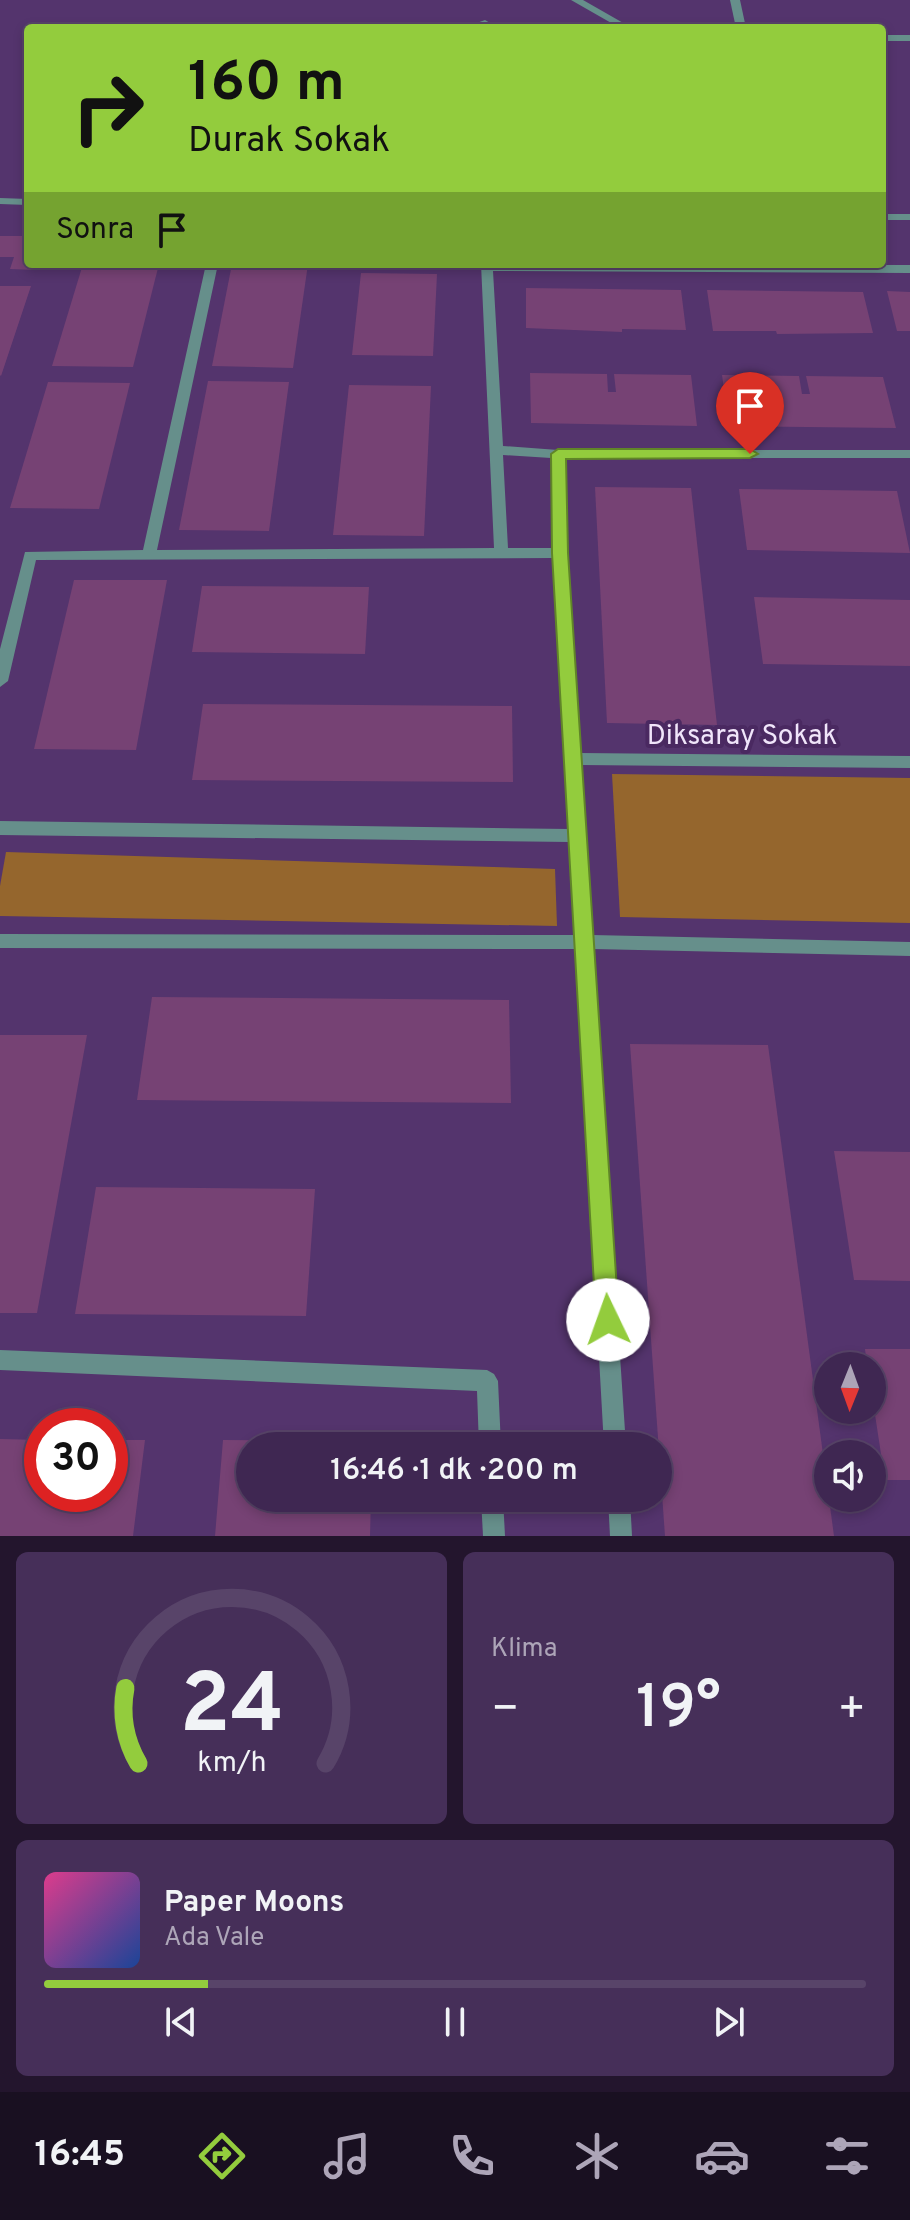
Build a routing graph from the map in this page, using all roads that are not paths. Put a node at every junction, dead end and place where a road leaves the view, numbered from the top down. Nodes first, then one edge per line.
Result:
1 (576, 0) edge
2 (735, 0) edge
3 (485, 23) dead end
4 (482, 24) edge
5 (620, 24) edge
6 (740, 24) edge
7 (886, 38) edge
8 (910, 38) edge
9 (0, 201) edge
10 (24, 202) edge
11 (886, 217) edge
12 (910, 217) edge
13 (211, 268) edge
14 (487, 268) edge
15 (769, 268) edge
16 (910, 269) edge
17 (496, 450) junction
18 (558, 454) junction
19 (910, 454) edge
20 (501, 552) junction
21 (560, 553) junction
22 (149, 554) junction
23 (2, 663) edge
24 (0, 681) edge
25 (574, 759) junction
26 (910, 762) edge
27 (0, 828) edge
28 (578, 836) junction
29 (0, 941) edge
30 (584, 942) junction
31 (910, 949) edge
32 (0, 1360) edge
33 (489, 1432) edge
34 (614, 1432) edge
35 (493, 1512) edge
36 (620, 1512) edge
37 (494, 1536) edge
38 (621, 1536) edge

1 - 5 street
2 - 6 street
3 - 4 street
7 - 8 street
9 - 10 street
11 - 12 street
13 - 22 street
14 - 17 street
15 - 16 street
17 - 18 street
17 - 20 street
18 - 19 street
18 - 21 street
20 - 21 street
20 - 22 street
21 - 25 street
22 - 23 street
23 - 24 street
25 - 26 street, Diksaray Sokak
25 - 28 street
27 - 28 street
28 - 30 street
29 - 30 street
30 - 31 street
30 - 34 street
32 - 33 street
35 - 37 street
36 - 38 street

